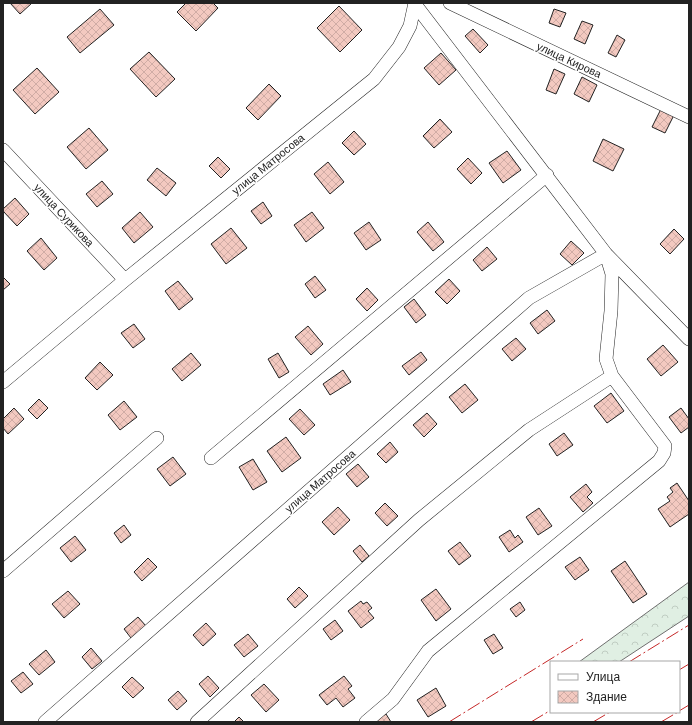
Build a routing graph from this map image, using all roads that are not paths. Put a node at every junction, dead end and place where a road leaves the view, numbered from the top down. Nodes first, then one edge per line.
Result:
1 (415, 3) edge
2 (450, 3) edge
3 (689, 117) edge
4 (3, 150) edge
5 (547, 175) junction
6 (606, 254) junction
7 (125, 280) junction
8 (689, 339) edge
9 (612, 376) junction
10 (3, 382) edge
11 (157, 438) dead end
12 (211, 458) dead end
13 (3, 570) edge
14 (44, 722) edge
15 (197, 722) edge
16 (366, 722) edge

1 - 5 street, улица Матросова
1 - 7 street, улица Матросова
2 - 3 street, улица Кирова
4 - 7 street, улица Сурикова
5 - 6 street, улица Матросова
5 - 12 street
6 - 8 street, улица Матросова
6 - 9 street, улица Матросова
6 - 14 street, улица Матросова
7 - 10 street, улица Матросова
9 - 15 street
9 - 16 street, улица Матросова
11 - 13 street

